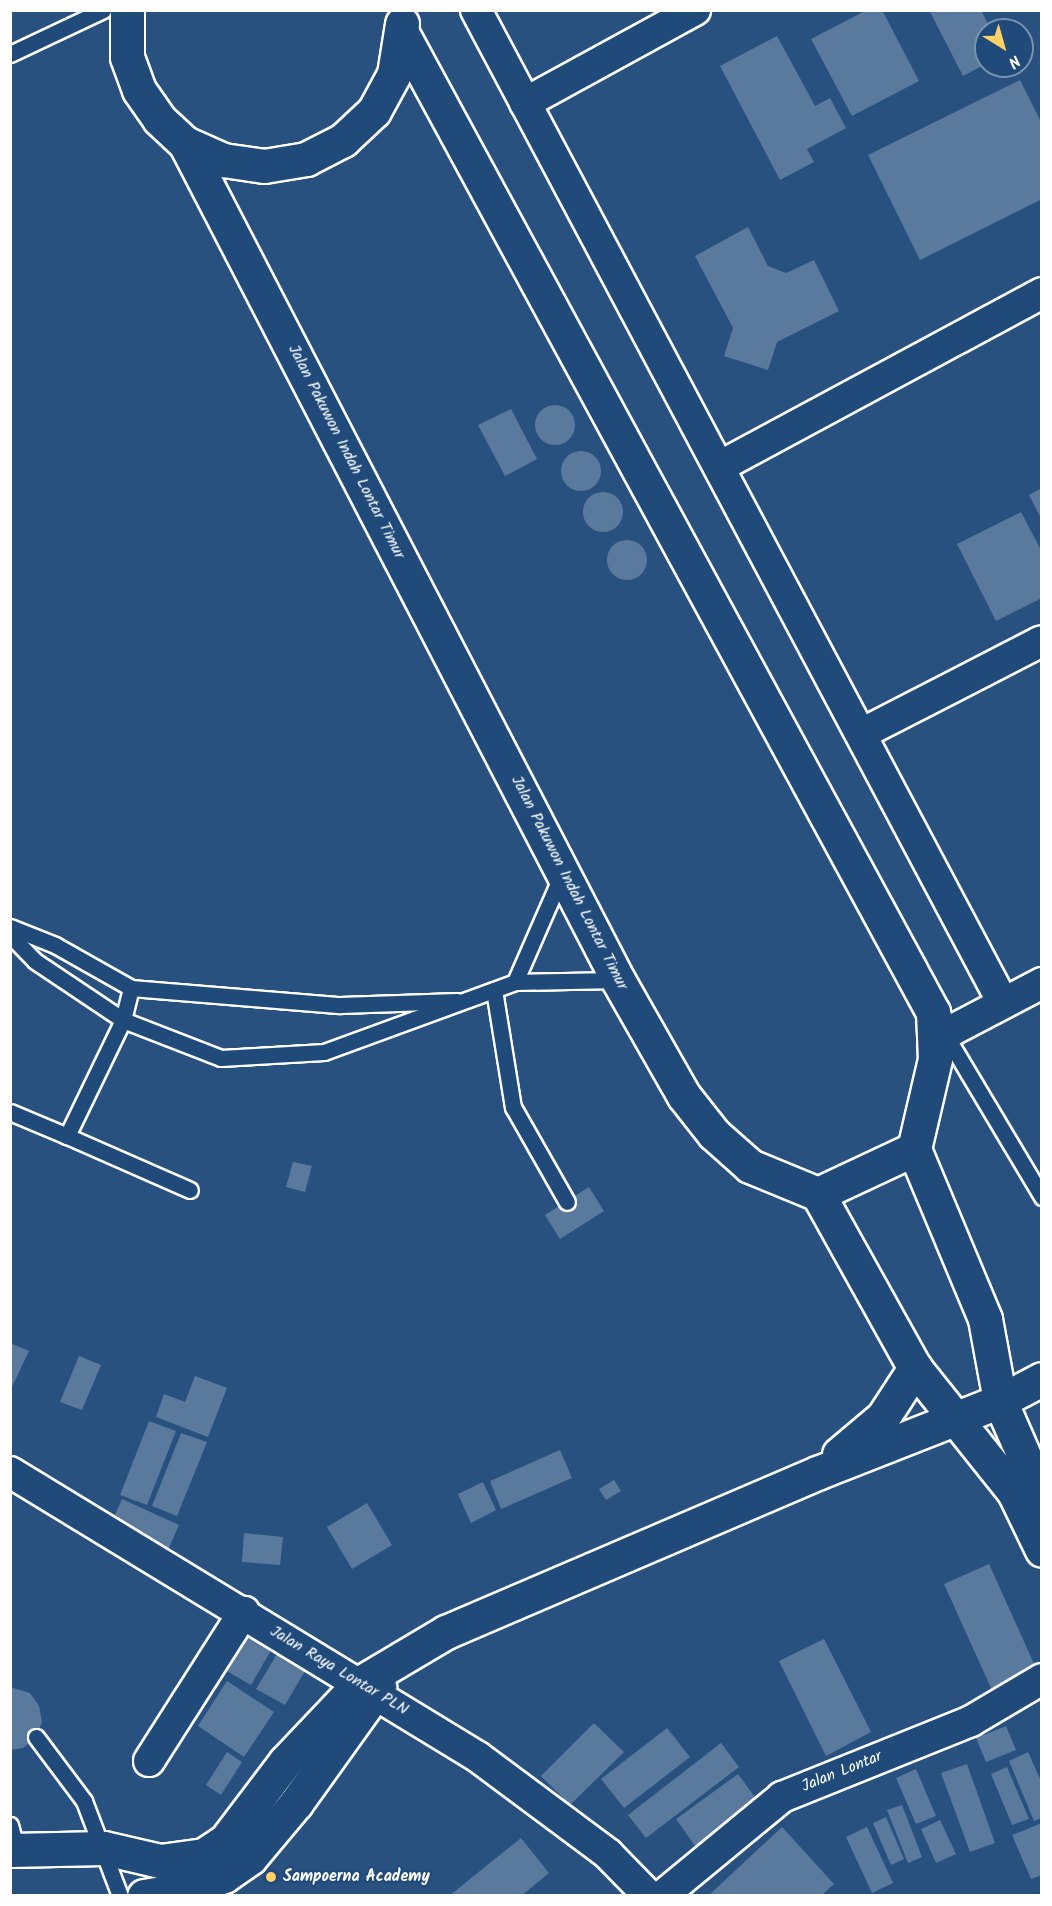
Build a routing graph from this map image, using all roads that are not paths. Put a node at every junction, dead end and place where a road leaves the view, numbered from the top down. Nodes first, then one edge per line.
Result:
1 (476, 10) edge
2 (695, 10) edge
3 (118, 13) edge
4 (401, 22) edge
5 (10, 54) edge
6 (525, 103) junction
7 (185, 142) junction
8 (1041, 293) edge
9 (719, 467) junction
10 (1041, 641) edge
11 (861, 734) junction
12 (563, 870) junction
13 (10, 927) edge
14 (10, 935) edge
15 (618, 980) junction
16 (515, 982) junction
17 (1041, 983) edge
18 (131, 988) junction
19 (494, 990) junction
20 (466, 1001) junction
21 (1004, 1003) junction
22 (123, 1020) junction
23 (939, 1023) junction
24 (10, 1112) edge
25 (67, 1136) junction
26 (914, 1149) junction
27 (190, 1190) dead end
28 (818, 1194) junction
29 (1041, 1197) edge
30 (567, 1202) dead end
31 (915, 1368) junction
32 (1041, 1379) edge
33 (1000, 1401) junction
34 (955, 1418) junction
35 (10, 1472) edge
36 (817, 1473) junction
37 (1041, 1497) edge
38 (1041, 1550) edge
39 (244, 1612) junction
40 (1041, 1678) edge
41 (374, 1682) junction
42 (36, 1737) dead end
43 (149, 1761) dead end
44 (12, 1841) edge
45 (104, 1848) junction
46 (120, 1896) edge
47 (144, 1896) edge
48 (649, 1896) edge
49 (662, 1896) edge

1 - 6 street
2 - 6 street
3 - 5 lane
3 - 7 street
4 - 7 street
4 - 23 street
6 - 9 street
7 - 12 street, Jalan Pakuwon Indah Lontar Timur
8 - 9 street
9 - 11 street
10 - 11 street
11 - 21 street
12 - 15 street, Jalan Pakuwon Indah Lontar Timur
12 - 16 lane
13 - 18 lane
14 - 22 lane
15 - 16 lane
15 - 28 street, Jalan Pakuwon Indah Lontar Timur
16 - 19 lane
17 - 21 street
18 - 20 lane
18 - 22 lane
19 - 20 lane
19 - 30 lane
20 - 22 lane
21 - 23 street
22 - 25 lane
23 - 26 street
23 - 29 lane
24 - 25 lane
25 - 27 lane
26 - 28 street
26 - 33 street
28 - 31 street
31 - 34 street
31 - 36 street
32 - 33 street
33 - 34 street
33 - 37 street
34 - 36 street
34 - 38 street
35 - 39 street, Jalan Raya Lontar PLN
36 - 41 street
39 - 41 street, Jalan Raya Lontar PLN
39 - 43 street
40 - 49 street, Jalan Lontar
41 - 45 street
41 - 47 street
41 - 48 street, Jalan Raya Lontar PLN
42 - 45 lane
44 - 45 street
45 - 46 lane

